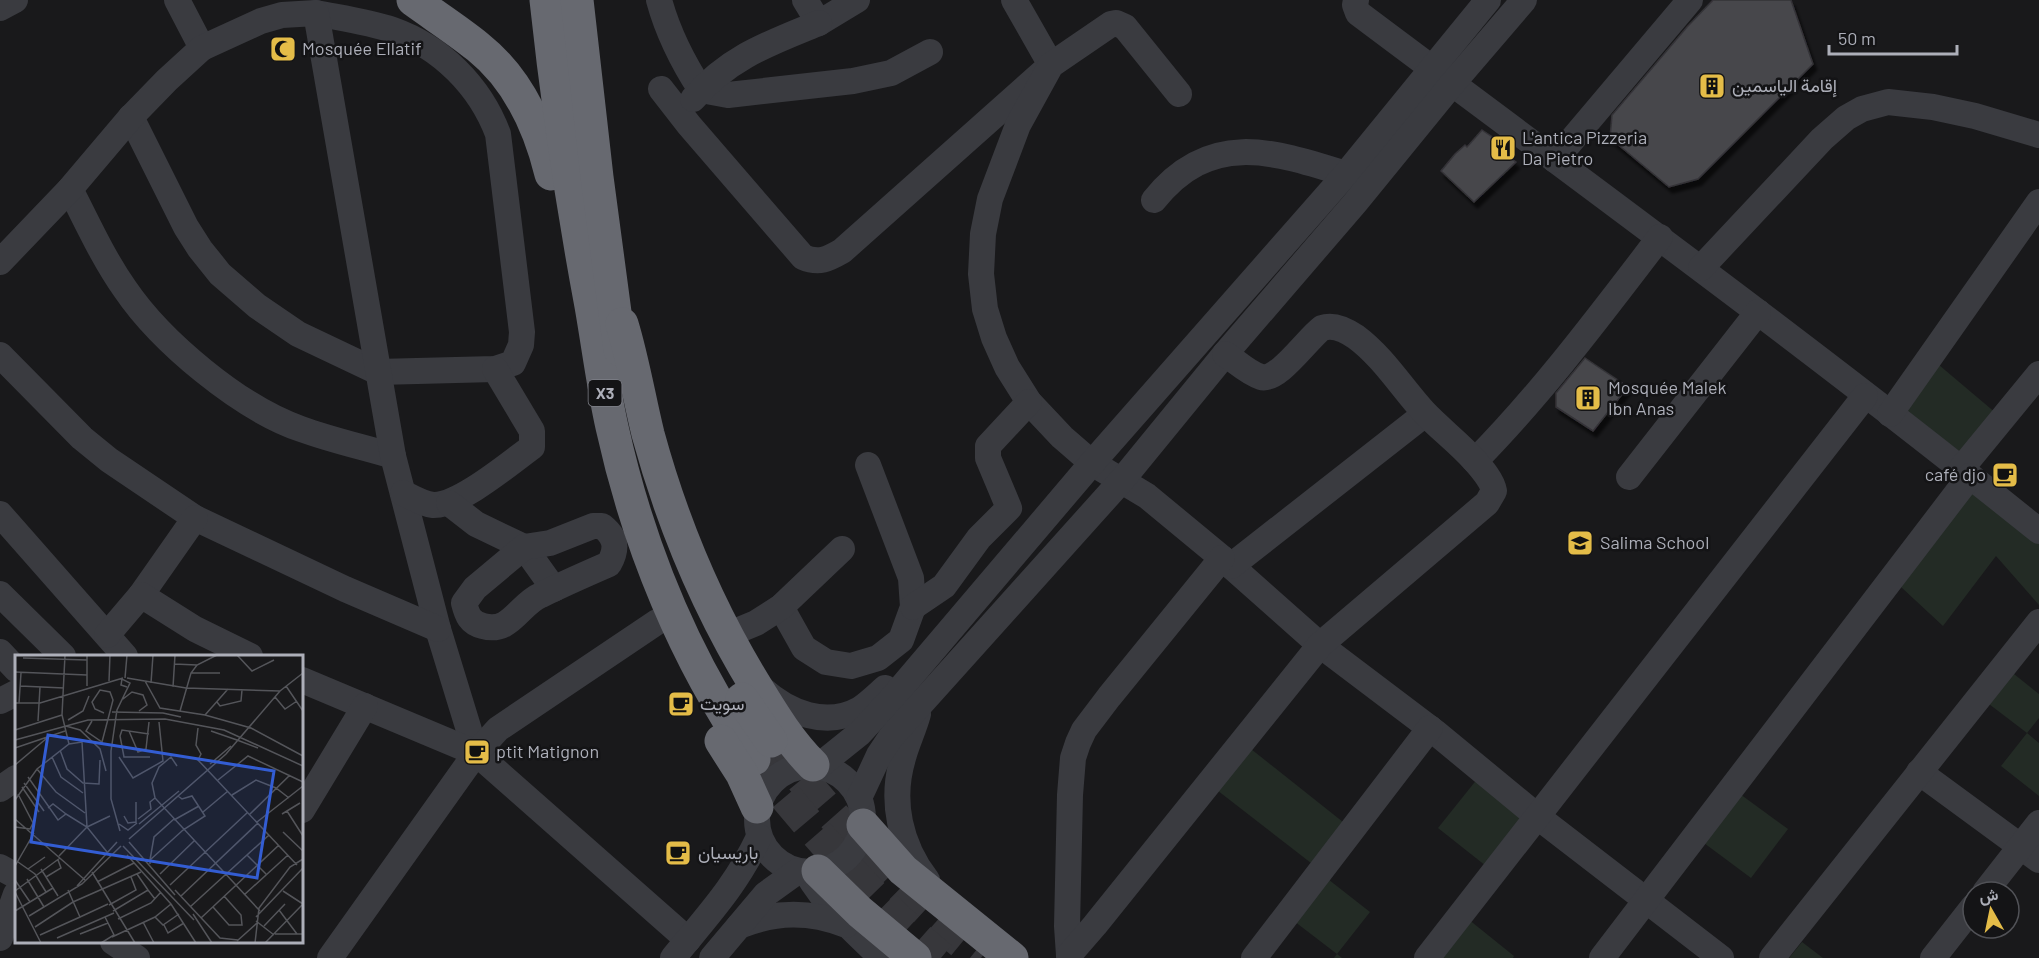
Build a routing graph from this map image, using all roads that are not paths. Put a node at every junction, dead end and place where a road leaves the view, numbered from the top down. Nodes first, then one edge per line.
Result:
1 (177, 0) edge
2 (413, 0) edge
3 (546, 0) edge
4 (578, 0) edge
5 (588, 0) edge
6 (659, 0) edge
7 (805, 0) edge
8 (857, 0) edge
9 (1014, 0) edge
10 (1356, 0) edge
11 (1488, 0) edge
12 (1524, 0) edge
13 (1690, 0) edge
14 (316, 12) junction
15 (819, 23) junction
16 (202, 48) junction
17 (930, 52) dead end
18 (583, 55) junction
19 (1051, 65) junction
20 (1431, 68) junction
21 (1452, 84) junction
22 (661, 89) dead end
23 (701, 90) junction
24 (1179, 94) dead end
25 (681, 114) junction
26 (131, 117) junction
27 (2039, 135) edge
28 (1555, 160) junction
29 (1346, 174) junction
30 (70, 189) junction
31 (1154, 200) dead end
32 (2039, 202) edge
33 (1660, 237) junction
34 (0, 262) edge
35 (1701, 268) junction
36 (614, 299) junction
37 (1758, 312) junction
38 (594, 326) junction
39 (1225, 354) junction
40 (0, 355) edge
41 (495, 369) junction
42 (378, 372) junction
43 (2039, 374) edge
44 (602, 375) junction
45 (1865, 396) junction
46 (1029, 402) junction
47 (1425, 414) junction
48 (1890, 414) junction
49 (393, 456) junction
50 (1475, 461) junction
51 (1092, 463) junction
52 (868, 465) dead end
53 (1966, 472) junction
54 (1629, 477) dead end
55 (1122, 480) junction
56 (403, 493) junction
57 (449, 503) junction
58 (0, 514) edge
59 (195, 518) junction
60 (2039, 531) edge
61 (524, 547) junction
62 (842, 549) dead end
63 (1227, 562) junction
64 (554, 590) junction
65 (0, 594) edge
66 (141, 595) junction
67 (780, 607) junction
68 (913, 607) junction
69 (657, 622) junction
70 (2039, 622) edge
71 (438, 629) junction
72 (728, 635) junction
73 (900, 640) junction
74 (1320, 645) junction
75 (114, 650) edge
76 (0, 652) edge
77 (61, 655) edge
78 (246, 655) edge
79 (919, 666) junction
80 (15, 668) edge
81 (303, 680) edge
82 (753, 681) junction
83 (15, 694) edge
84 (0, 701) edge
85 (921, 703) junction
86 (365, 706) junction
87 (1430, 728) junction
88 (476, 753) junction
89 (816, 766) junction
90 (1919, 772) junction
91 (15, 779) edge
92 (0, 789) edge
93 (303, 808) edge
94 (861, 812) junction
95 (1538, 817) junction
96 (758, 822) junction
97 (2039, 824) edge
98 (2030, 853) edge
99 (0, 867) edge
100 (808, 871) junction
101 (15, 875) edge
102 (1999, 880) edge
103 (15, 897) edge
104 (1647, 900) junction
105 (948, 906) junction
106 (1961, 922) edge
107 (847, 925) junction
108 (736, 928) junction
109 (0, 938) edge
110 (114, 943) edge
111 (680, 949) edge
112 (1069, 956) edge
113 (137, 958) edge
114 (330, 958) edge
115 (712, 958) edge
116 (882, 958) edge
117 (915, 958) edge
118 (1012, 958) edge
119 (1254, 958) edge
120 (1427, 958) edge
121 (1602, 958) edge
122 (1721, 958) edge
123 (1772, 958) edge
124 (1933, 958) edge

1 - 16 street
2 - 38 highway
3 - 38 highway, X3
4 - 18 highway, X3
5 - 18 highway
6 - 23 street
7 - 15 street
8 - 15 street
9 - 19 street
10 - 20 street
11 - 20 street
12 - 21 street
13 - 28 street
14 - 16 street
14 - 41 street
14 - 42 street
15 - 23 street
16 - 26 street
17 - 23 street
18 - 36 highway, X3
19 - 24 street
19 - 25 street
19 - 46 street
20 - 21 street
20 - 29 street
21 - 28 street
21 - 39 street
22 - 25 street
23 - 25 street
26 - 30 street
26 - 42 street
27 - 35 street
28 - 33 street
29 - 31 street
29 - 51 street
30 - 34 street
30 - 49 street
32 - 48 street
33 - 35 street
33 - 50 street
35 - 37 street
36 - 44 highway, X3
36 - 72 highway
37 - 45 street
37 - 54 street
38 - 44 highway, X3
39 - 47 street
39 - 55 street
40 - 59 street
41 - 42 street
41 - 57 street
42 - 49 street
43 - 53 street
44 - 69 highway
45 - 48 street
45 - 95 street
46 - 51 street
46 - 68 street
47 - 50 street
47 - 63 street
48 - 53 street
49 - 56 street
50 - 74 street
51 - 55 street
51 - 79 street
52 - 68 street
53 - 60 street
53 - 104 street
55 - 63 street
55 - 85 street
56 - 57 street
56 - 71 street
57 - 61 street
58 - 75 street
59 - 66 street
59 - 71 street
61 - 64 street
61 - 64 street
61 - 64 street
62 - 67 street
63 - 74 street
63 - 112 street
65 - 77 street
66 - 75 street
66 - 78 street
67 - 72 street
67 - 73 street
68 - 73 street
69 - 88 street
69 - 96 highway
70 - 90 street
71 - 88 street
72 - 82 highway
73 - 79 street
74 - 87 street
74 - 112 street
76 - 80 street
79 - 82 street
79 - 89 street
81 - 86 street
82 - 89 highway
83 - 84 street
85 - 94 street
85 - 105 street
86 - 88 street
86 - 93 street
87 - 95 street
87 - 119 street
88 - 111 street
88 - 114 street
89 - 94 street
89 - 96 street
90 - 98 street
90 - 123 street
91 - 92 street
94 - 100 street
94 - 105 highway
95 - 104 street
95 - 120 street
96 - 100 street
96 - 111 street
97 - 98 street
98 - 102 street
99 - 101 street
100 - 107 street
100 - 108 street
100 - 117 highway
103 - 109 street
104 - 121 street
104 - 122 street
105 - 118 highway
106 - 124 street
107 - 108 street
107 - 116 street
108 - 115 street
110 - 113 street

